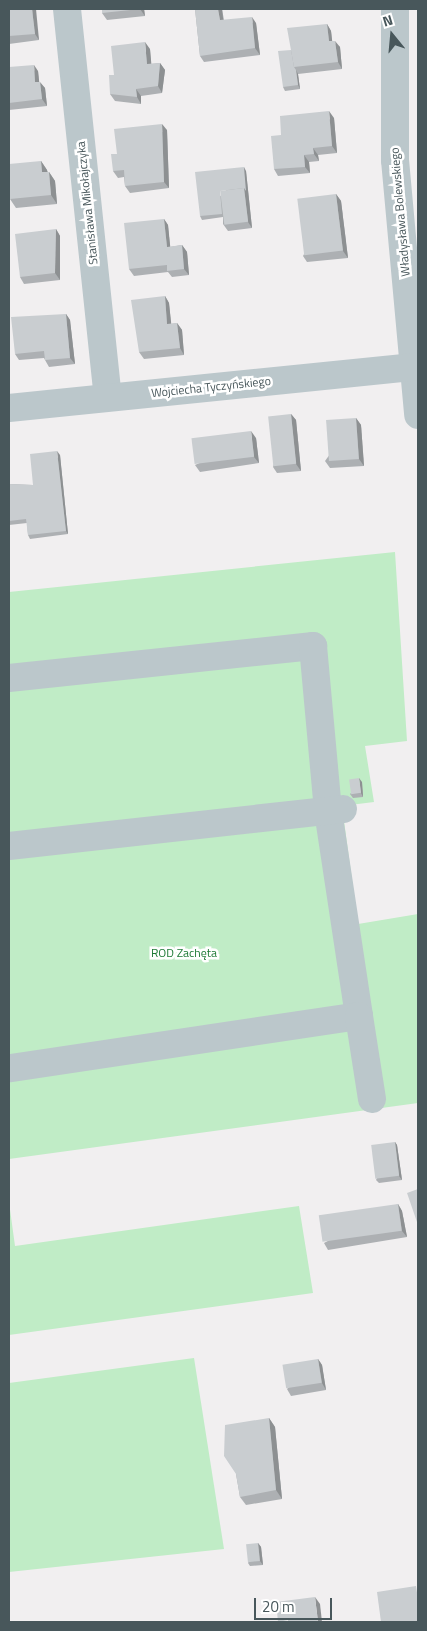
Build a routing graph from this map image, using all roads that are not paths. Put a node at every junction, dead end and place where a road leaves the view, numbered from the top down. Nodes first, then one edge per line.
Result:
1 (67, 9) edge
2 (395, 9) edge
3 (414, 367) junction
4 (108, 397) junction
5 (9, 408) edge
6 (418, 415) edge
7 (9, 678) edge
8 (335, 810) junction
9 (9, 846) edge
10 (359, 1016) junction
11 (9, 1068) edge
12 (372, 1099) dead end

1 - 4 street, Stanisława Mikołajczyka
2 - 3 street, Władysława Bolewskiego
3 - 4 street, Wojciecha Tyczyńskiego
3 - 6 street, Władysława Bolewskiego
4 - 5 street, Wojciecha Tyczyńskiego
7 - 8 street
8 - 9 street
8 - 10 street
10 - 11 street
10 - 12 street

